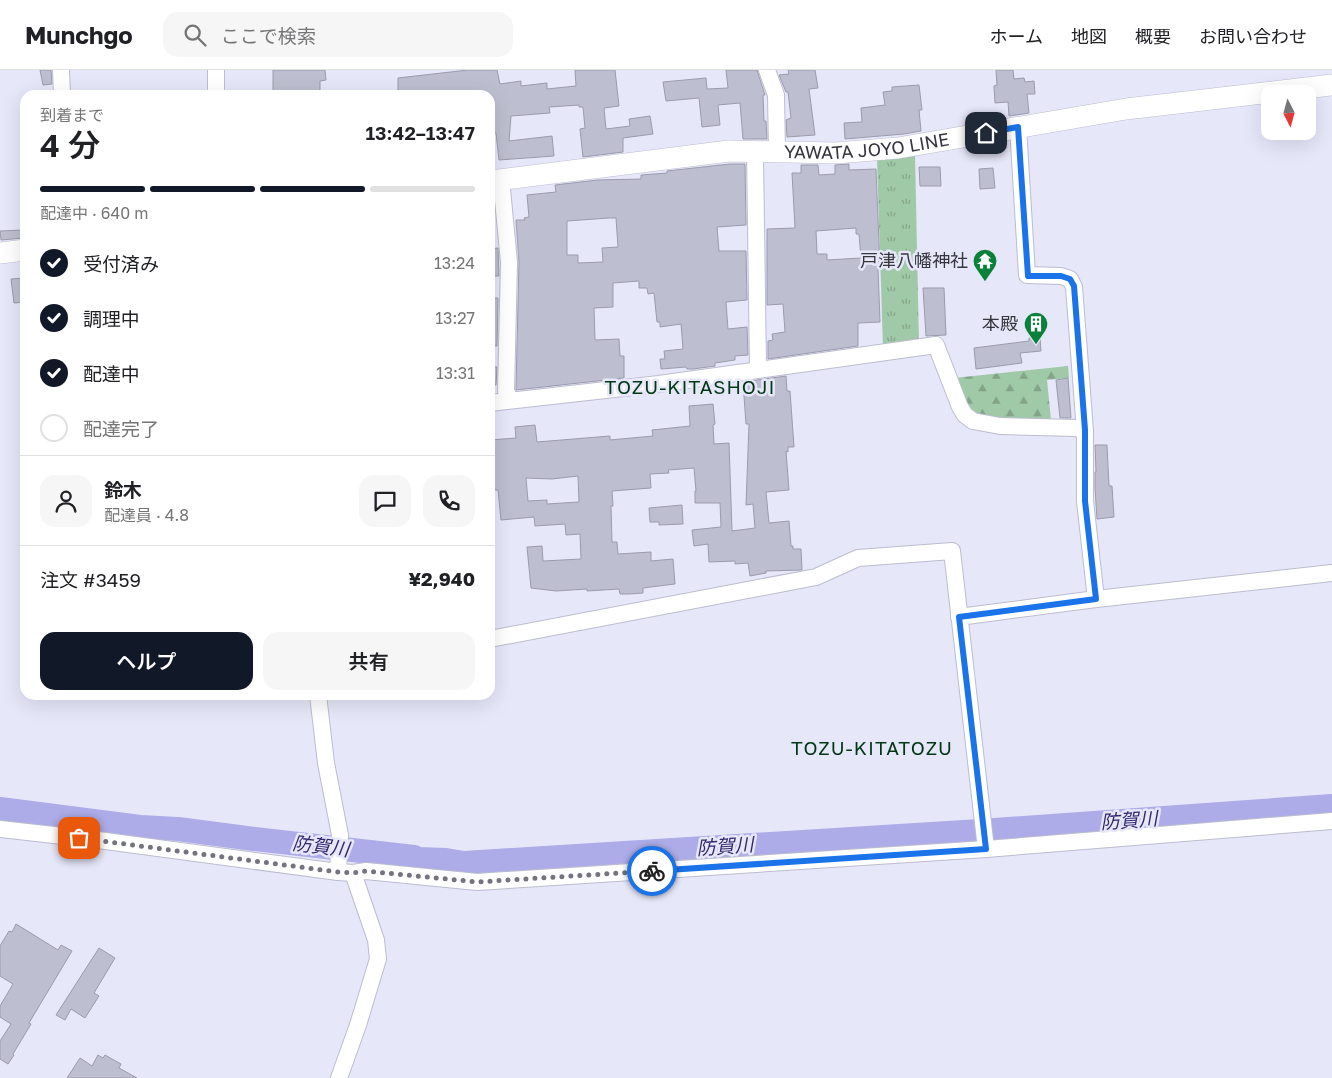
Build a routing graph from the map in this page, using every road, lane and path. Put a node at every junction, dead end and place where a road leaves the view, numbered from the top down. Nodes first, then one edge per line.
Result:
1 (61, 70) edge
2 (216, 70) edge
3 (767, 70) edge
4 (1332, 85) edge
5 (62, 90) edge
6 (216, 90) edge
7 (1018, 127) junction
8 (755, 151) junction
9 (777, 152) junction
10 (496, 180) edge
11 (20, 251) edge
12 (0, 253) edge
13 (758, 369) junction
14 (510, 400) junction
15 (495, 402) edge
16 (1085, 430) junction
17 (1332, 573) edge
18 (1096, 599) junction
19 (959, 617) junction
20 (495, 638) edge
21 (319, 700) edge
22 (1332, 821) edge
23 (0, 829) edge
24 (986, 849) junction
25 (343, 870) junction
26 (339, 1078) edge

1 - 5 street
2 - 6 street
3 - 9 street
4 - 7 main road, YAWATA JOYO LINE
7 - 9 main road, YAWATA JOYO LINE
7 - 16 street
8 - 9 main road, YAWATA JOYO LINE
8 - 10 main road, YAWATA JOYO LINE
8 - 13 street
10 - 14 street
11 - 12 main road
13 - 14 street
13 - 16 street
14 - 15 street
16 - 18 street
17 - 18 street
18 - 19 street
19 - 20 street
19 - 24 street
21 - 25 street
22 - 24 street
23 - 25 street
24 - 25 street
25 - 26 street

